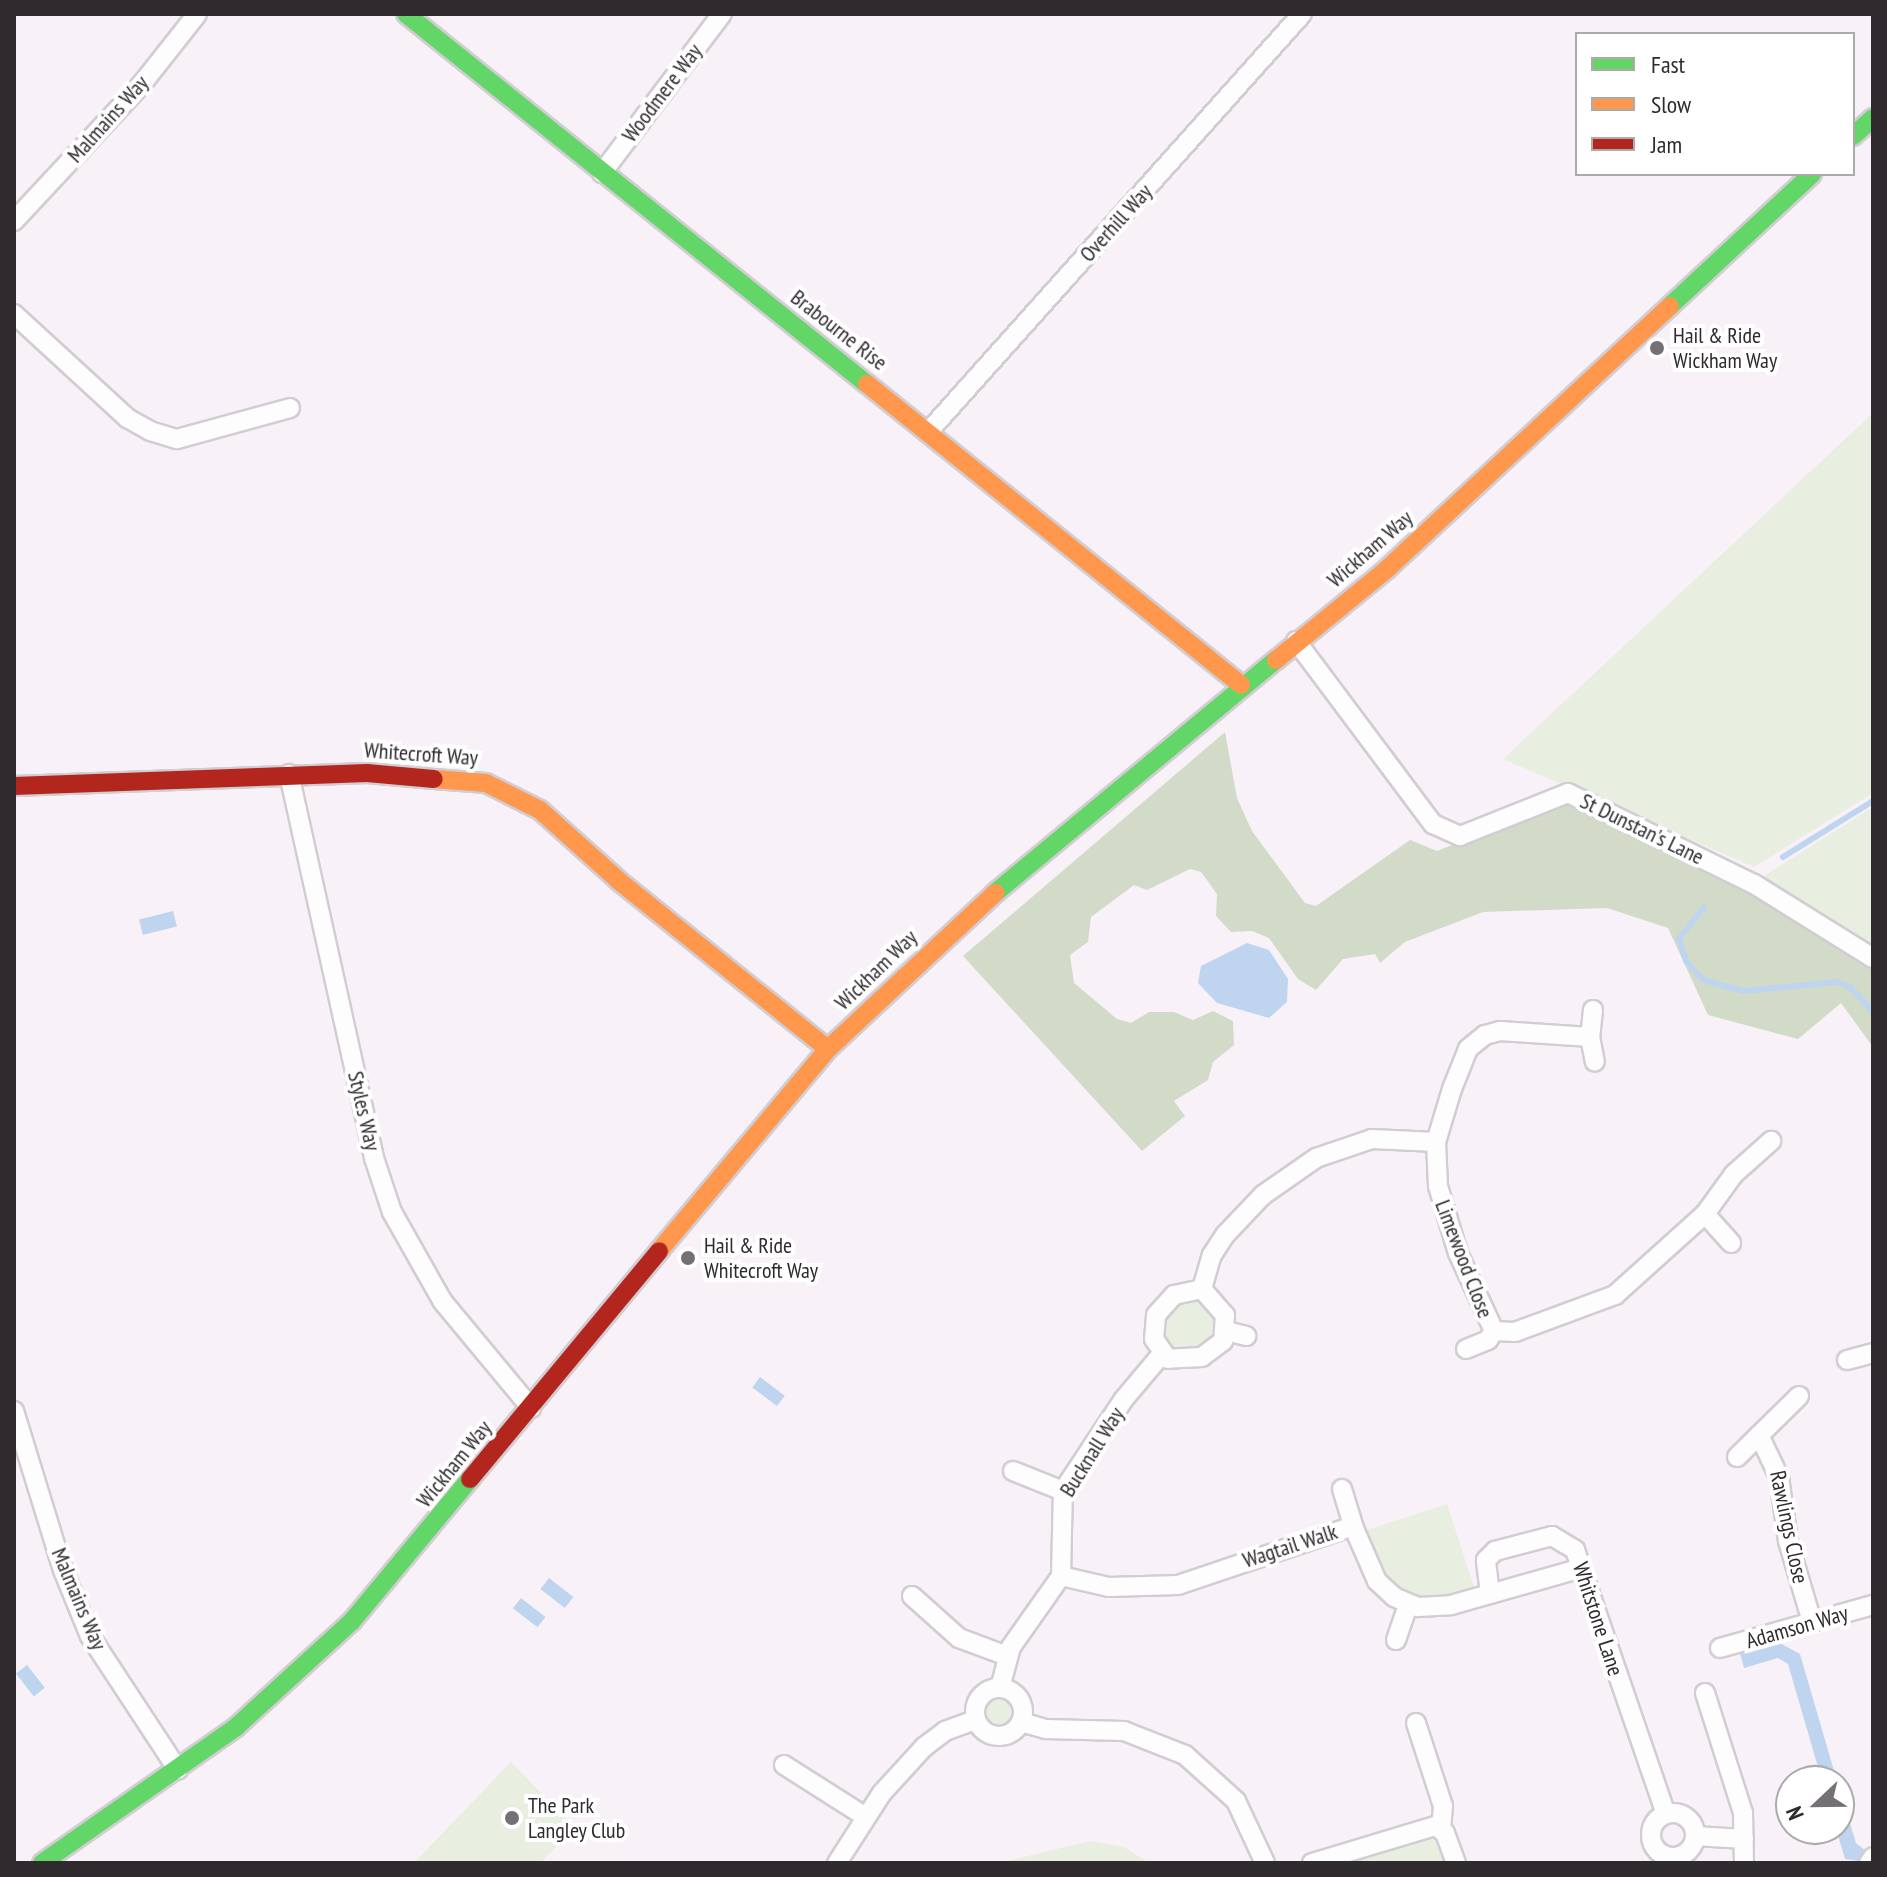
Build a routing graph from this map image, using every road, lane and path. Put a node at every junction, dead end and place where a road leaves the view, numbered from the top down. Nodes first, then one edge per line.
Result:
1 (197, 14) edge
2 (406, 14) edge
3 (722, 14) edge
4 (1302, 14) edge
5 (1873, 118) edge
6 (1855, 134) edge
7 (602, 173) junction
8 (1810, 176) edge
9 (14, 221) edge
10 (14, 314) edge
11 (290, 408) dead end
12 (929, 431) junction
13 (1296, 641) junction
14 (1241, 685) junction
15 (289, 774) junction
16 (14, 786) edge
17 (1873, 958) edge
18 (1593, 1010) dead end
19 (1590, 1037) junction
20 (828, 1049) junction
21 (1595, 1062) dead end
22 (1771, 1141) dead end
23 (1436, 1142) junction
24 (1705, 1214) junction
25 (1731, 1243) dead end
26 (1202, 1289) junction
27 (1226, 1331) junction
28 (1494, 1331) junction
29 (1246, 1336) dead end
30 (1466, 1349) dead end
31 (1873, 1353) edge
32 (1161, 1355) junction
33 (1847, 1360) dead end
34 (1799, 1396) dead end
35 (531, 1408) junction
36 (14, 1411) edge
37 (1759, 1435) junction
38 (1737, 1457) dead end
39 (1013, 1471) dead end
40 (1342, 1489) dead end
41 (1063, 1491) junction
42 (1353, 1526) junction
43 (1582, 1568) junction
44 (1061, 1576) junction
45 (1484, 1595) junction
46 (912, 1596) dead end
47 (1408, 1605) junction
48 (1873, 1605) edge
49 (1812, 1622) junction
50 (1396, 1640) dead end
51 (1720, 1648) dead end
52 (1007, 1656) junction
53 (1000, 1688) junction
54 (1705, 1693) dead end
55 (975, 1720) junction
56 (1021, 1722) junction
57 (1416, 1723) dead end
58 (784, 1765) dead end
59 (178, 1770) junction
60 (1666, 1814) junction
61 (866, 1817) junction
62 (1441, 1828) junction
63 (1695, 1836) junction
64 (1744, 1839) junction
65 (1873, 1857) edge
66 (1670, 1860) edge
67 (42, 1863) edge
68 (837, 1863) edge
69 (1265, 1863) edge
70 (1312, 1863) edge
71 (1456, 1863) edge
72 (1744, 1863) edge
73 (1869, 1863) edge

1 - 9 street, Malmains Way
2 - 7 street, Brabourne Rise
3 - 7 street, Woodmere Way
4 - 12 street, Overhill Way
5 - 6 street
7 - 12 street, Brabourne Rise
8 - 13 street, Wickham Way
10 - 11 street
12 - 14 street, Brabourne Rise
13 - 14 street, Wickham Way
13 - 17 street, St Dunstan's Lane
14 - 20 street, Wickham Way
15 - 16 street, Whitecroft Way
15 - 20 street, Whitecroft Way
15 - 35 street, Styles Way
18 - 19 street
19 - 21 street
19 - 23 street, Limewood Close
20 - 35 street, Wickham Way
22 - 24 street, Limewood Close
23 - 26 street
23 - 28 street, Limewood Close
24 - 25 street
24 - 28 street, Limewood Close
26 - 27 street
26 - 32 street
27 - 29 street
27 - 32 street
28 - 30 street
31 - 33 street
32 - 41 street, Bucknall Way
34 - 37 street, Rawlings Close
35 - 59 street, Wickham Way
36 - 59 street, Malmains Way
37 - 38 street, Rawlings Close
37 - 49 street, Rawlings Close
39 - 41 street
40 - 42 street
41 - 44 street, Bucknall Way
42 - 44 street, Wagtail Walk
42 - 47 street, Wagtail Walk
43 - 45 street
43 - 45 street, Whitstone Lane
43 - 60 street, Whitstone Lane
44 - 52 street
45 - 47 street
46 - 52 street
47 - 50 street
48 - 49 street, Adamson Way
49 - 51 street, Adamson Way
52 - 53 street
53 - 55 street
53 - 56 street
54 - 64 street
55 - 56 street
55 - 61 street
56 - 69 street
57 - 62 street
58 - 61 street
59 - 67 street, Wickham Way
60 - 63 street
60 - 66 street
61 - 68 street
62 - 70 street
62 - 71 street
63 - 64 street
63 - 66 street
64 - 72 street
65 - 73 street

